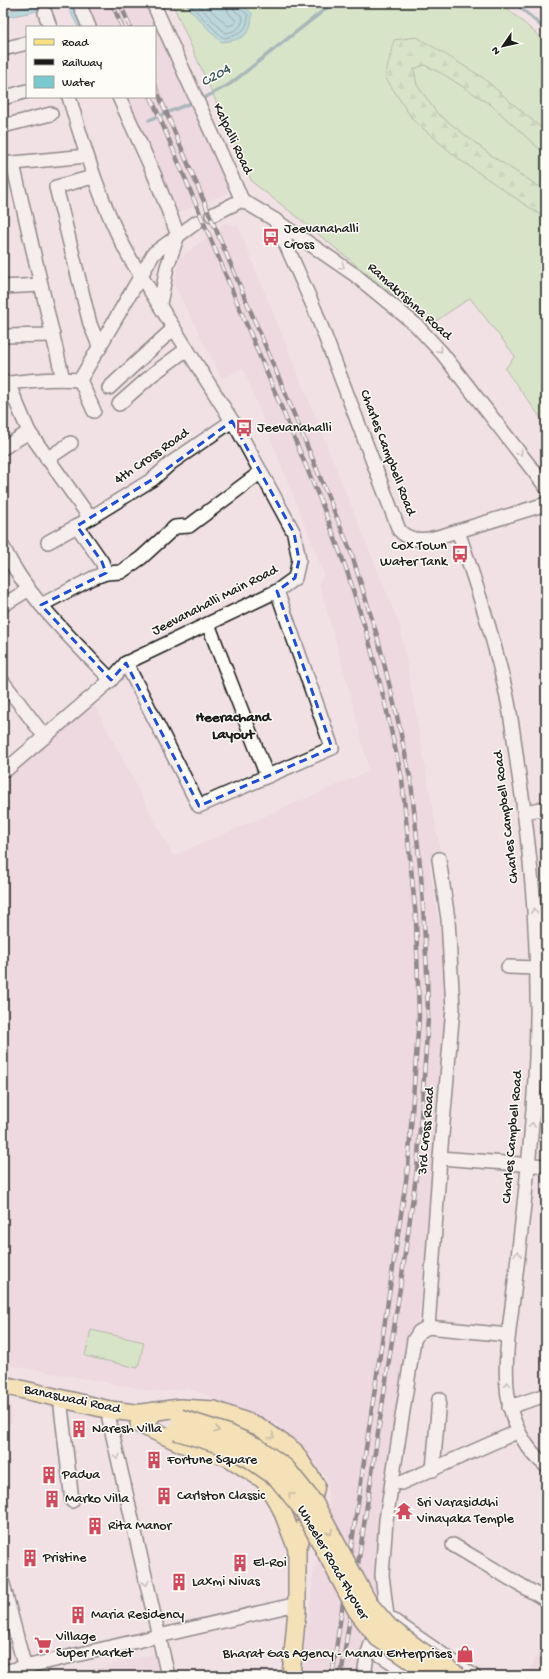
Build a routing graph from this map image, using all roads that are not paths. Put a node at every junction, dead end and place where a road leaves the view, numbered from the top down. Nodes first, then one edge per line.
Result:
1 (79, 3) edge
2 (153, 3) edge
3 (45, 13) dead end
4 (50, 26) edge
5 (89, 26) edge
6 (26, 44) edge
7 (3, 49) edge
8 (26, 91) edge
9 (3, 98) edge
10 (69, 98) edge
11 (122, 102) edge
12 (51, 114) dead end
13 (3, 126) edge
14 (87, 156) junction
15 (8, 164) edge
16 (93, 177) junction
17 (242, 200) junction
18 (212, 215) dead end
19 (275, 220) junction
20 (197, 222) dead end
21 (178, 235) junction
22 (142, 276) junction
23 (41, 285) junction
24 (3, 287) edge
25 (160, 304) junction
26 (174, 328) junction
27 (53, 335) junction
28 (3, 336) edge
29 (100, 348) junction
30 (187, 350) junction
31 (63, 378) junction
32 (80, 380) junction
33 (6, 383) edge
34 (109, 388) dead end
35 (119, 404) dead end
36 (94, 412) dead end
37 (232, 421) junction
38 (29, 432) junction
39 (70, 443) dead end
40 (3, 448) edge
41 (47, 459) junction
42 (261, 472) junction
43 (546, 487) edge
44 (546, 504) edge
45 (90, 518) junction
46 (77, 526) junction
47 (458, 531) junction
48 (48, 542) dead end
49 (3, 547) edge
50 (106, 573) junction
51 (28, 590) junction
52 (277, 591) junction
53 (3, 605) edge
54 (41, 605) junction
55 (208, 624) junction
56 (126, 663) junction
57 (111, 680) junction
58 (3, 682) edge
59 (45, 737) junction
60 (4, 768) edge
61 (267, 776) junction
62 (546, 808) edge
63 (525, 812) junction
64 (439, 859) dead end
65 (508, 967) dead end
66 (536, 968) junction
67 (440, 1158) junction
68 (529, 1164) junction
69 (546, 1166) edge
70 (428, 1327) junction
71 (508, 1335) junction
72 (3, 1385) edge
73 (3, 1394) edge
74 (546, 1395) edge
75 (439, 1399) dead end
76 (509, 1407) junction
77 (61, 1408) junction
78 (109, 1418) junction
79 (140, 1419) junction
80 (178, 1424) junction
81 (517, 1432) junction
82 (546, 1466) edge
83 (432, 1470) junction
84 (401, 1483) dead end
85 (72, 1501) dead end
86 (453, 1545) dead end
87 (298, 1550) junction
88 (3, 1584) edge
89 (546, 1600) edge
90 (297, 1604) junction
91 (387, 1616) junction
92 (158, 1637) junction
93 (370, 1648) junction
94 (3, 1672) edge
95 (26, 1672) edge
96 (168, 1676) edge
97 (291, 1676) edge
98 (364, 1676) edge
99 (414, 1676) edge
100 (434, 1676) edge
101 (459, 1676) edge
102 (474, 1676) edge

1 - 5 street
2 - 17 street, Kalpalli Road
3 - 4 street
6 - 7 street
8 - 9 street
10 - 14 street, Jeevanahalli Main Road
11 - 21 street
12 - 13 street
14 - 15 street
14 - 16 street, Jeevanahalli Main Road
15 - 23 street
16 - 22 street, Jeevanahalli Main Road
16 - 29 street
17 - 18 street
17 - 19 street, Ramakrishna Road
19 -> 43 street, Ramakrishna Road
19 - 47 street, Charles Campbell Road
20 - 21 street
21 - 22 street
21 - 25 street
22 - 25 street, Jeevanahalli Main Road
22 - 29 street
23 - 24 street
23 - 27 street
25 - 26 street, Jeevanahalli Main Road
26 - 30 street, Jeevanahalli Main Road
26 - 34 street
27 - 28 street
27 - 31 street
29 - 32 street
30 - 35 street
30 - 37 street, Jeevanahalli Main Road
31 - 32 street
31 - 33 street
32 - 36 street
33 - 38 street
37 - 42 street, Jeevanahalli Main Road
37 - 45 street, 4th Cross Road
38 - 40 street
38 - 41 street
39 - 41 street
41 - 45 street
42 - 50 street
42 - 52 street, Jeevanahalli Main Road
44 - 47 street
45 - 46 street, 4th Cross Road
46 - 48 street, 4th Cross Road
46 - 50 street
47 - 63 street, Charles Campbell Road
49 - 51 street
50 - 54 street
51 - 53 street
51 - 54 street
52 - 55 street, Jeevanahalli Main Road
52 - 61 street
54 - 57 street
55 - 56 street, Jeevanahalli Main Road
55 - 61 street
56 - 57 street, Jeevanahalli Main Road
56 - 61 street
57 - 59 street, Jeevanahalli Main Road
58 - 59 street
59 - 60 street, Jeevanahalli Main Road
62 - 63 street
66 -> 63 street, Charles Campbell Road
64 - 67 street, 3rd Cross Road
65 - 66 street
68 -> 66 street, Charles Campbell Road
67 - 68 street
67 - 70 street, 3rd Cross Road
68 - 69 street
71 -> 68 street, Charles Campbell Road
70 - 71 street
70 - 91 street
76 -> 71 street, Charles Campbell Road
72 - 79 main road, Banaswadi Road
73 - 77 main road, Banaswadi Road
74 - 76 street
75 - 83 street
76 - 81 street, Charles Campbell Road
77 - 78 main road, Banaswadi Road
77 - 85 street
78 - 79 main road, Banaswadi Road
78 -> 92 street
79 - 80 main road, Wheeler Road Flyover
79 - 87 main road
79 -> 87 main road
100 -> 80 main road, Wheeler Road Flyover, bridge
80 -> 101 main road, Wheeler Road Flyover, bridge
81 - 82 street, Charles Campbell Road
81 - 83 street
83 - 84 street
86 - 89 street
87 - 90 main road
88 - 95 street
90 - 92 street
90 - 97 main road
91 - 93 street
91 - 102 street
92 - 95 street
92 - 96 street
93 - 98 street
93 - 99 street
94 - 95 street

